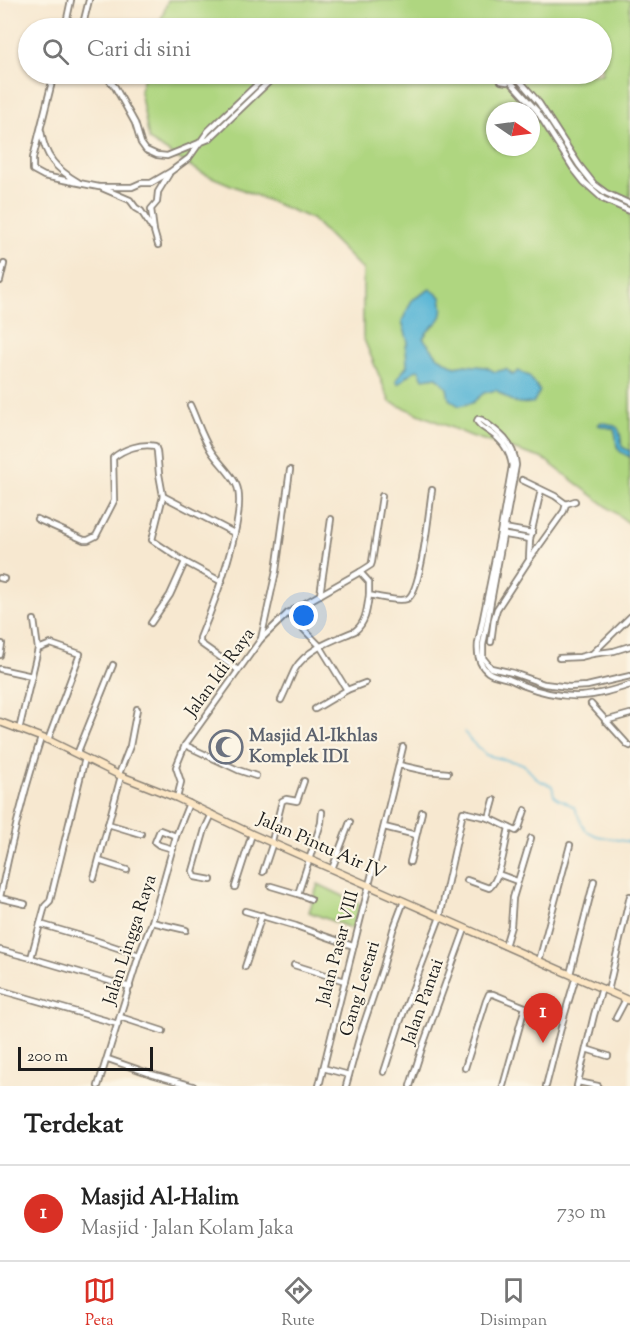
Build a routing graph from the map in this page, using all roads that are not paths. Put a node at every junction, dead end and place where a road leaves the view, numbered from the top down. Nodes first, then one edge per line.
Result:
1 (71, 0) edge
2 (88, 0) edge
3 (67, 18) edge
4 (84, 18) edge
5 (52, 84) edge
6 (112, 84) edge
7 (257, 84) edge
8 (267, 84) edge
9 (513, 84) edge
10 (523, 84) edge
11 (41, 128) junction
12 (200, 143) junction
13 (56, 166) junction
14 (170, 172) junction
15 (51, 177) junction
16 (82, 184) junction
17 (99, 187) junction
18 (605, 196) junction
19 (630, 204) edge
20 (630, 211) edge
21 (154, 231) junction
22 (158, 245) dead end
23 (4, 264) dead end
24 (0, 280) edge
25 (190, 405) dead end
26 (290, 470) dead end
27 (522, 480) dead end
28 (432, 490) dead end
29 (541, 490) junction
30 (163, 496) junction
31 (382, 496) dead end
32 (575, 501) dead end
33 (566, 504) junction
34 (38, 519) dead end
35 (331, 519) dead end
36 (503, 528) junction
37 (234, 533) junction
38 (502, 534) junction
39 (531, 536) junction
40 (529, 560) junction
41 (185, 562) junction
42 (360, 572) junction
43 (222, 582) junction
44 (492, 583) junction
45 (320, 595) junction
46 (369, 595) junction
47 (288, 613) junction
48 (630, 617) edge
49 (34, 620) dead end
50 (151, 623) dead end
51 (610, 635) junction
52 (261, 639) junction
53 (491, 642) dead end
54 (2, 644) dead end
55 (320, 646) junction
56 (630, 646) edge
57 (38, 649) junction
58 (614, 651) junction
59 (592, 654) junction
60 (0, 655) edge
61 (559, 658) dead end
62 (113, 665) dead end
63 (0, 669) edge
64 (238, 670) junction
65 (513, 672) junction
66 (630, 675) edge
67 (32, 676) junction
68 (512, 680) junction
69 (365, 682) dead end
70 (630, 685) edge
71 (347, 690) junction
72 (281, 700) dead end
73 (591, 704) dead end
74 (137, 709) dead end
75 (315, 709) dead end
76 (630, 714) edge
77 (605, 721) junction
78 (0, 722) edge
79 (19, 729) junction
80 (44, 739) junction
81 (185, 745) junction
82 (630, 746) edge
83 (403, 747) dead end
84 (77, 754) junction
85 (85, 758) junction
86 (399, 765) junction
87 (448, 773) dead end
88 (120, 775) junction
89 (256, 776) dead end
90 (304, 781) dead end
91 (177, 798) junction
92 (494, 800) dead end
93 (189, 803) junction
94 (525, 810) dead end
95 (322, 812) dead end
96 (422, 812) dead end
97 (212, 814) junction
98 (489, 818) junction
99 (350, 822) dead end
100 (108, 824) junction
101 (384, 827) junction
102 (509, 828) junction
103 (141, 834) dead end
104 (252, 834) junction
105 (177, 836) junction
106 (416, 836) junction
107 (531, 838) dead end
108 (272, 842) junction
109 (570, 845) dead end
110 (173, 849) junction
111 (309, 858) junction
112 (99, 861) junction
113 (410, 862) dead end
114 (332, 869) junction
115 (127, 870) dead end
116 (263, 872) dead end
117 (498, 874) junction
118 (94, 878) dead end
119 (211, 880) dead end
120 (467, 880) dead end
121 (517, 881) junction
122 (594, 881) dead end
123 (370, 885) junction
124 (271, 886) dead end
125 (236, 887) dead end
126 (298, 894) junction
127 (630, 896) edge
128 (0, 898) edge
129 (311, 899) dead end
130 (404, 901) junction
131 (25, 904) dead end
132 (245, 911) dead end
133 (262, 915) junction
134 (440, 917) junction
135 (152, 922) junction
136 (40, 924) junction
137 (465, 928) junction
138 (186, 930) dead end
139 (353, 946) junction
140 (505, 946) junction
141 (0, 950) edge
142 (139, 955) junction
143 (32, 958) junction
144 (539, 961) junction
145 (294, 964) dead end
146 (245, 967) dead end
147 (573, 975) junction
148 (345, 981) junction
149 (130, 987) junction
150 (0, 990) edge
151 (605, 990) junction
152 (628, 1000) edge
153 (525, 1007) junction
154 (120, 1017) junction
155 (616, 1018) dead end
156 (563, 1020) junction
157 (118, 1024) junction
158 (164, 1031) dead end
159 (586, 1049) junction
160 (608, 1056) dead end
161 (108, 1059) junction
162 (323, 1068) junction
163 (465, 1068) dead end
164 (384, 1072) dead end
165 (349, 1075) junction
166 (578, 1084) edge
167 (98, 1086) edge
168 (193, 1086) edge
169 (319, 1086) edge
170 (346, 1086) edge
171 (410, 1086) edge
172 (503, 1086) edge
173 (546, 1086) edge
174 (598, 1086) edge

1 - 3 street
2 - 4 street
5 - 11 street
6 - 12 street
7 - 12 street
8 - 12 street
9 - 18 street
10 - 18 street
11 - 13 street
11 - 15 street
12 - 14 street
13 - 15 street
13 - 16 street
14 - 17 street
14 - 21 street
15 - 16 street
16 - 17 street
17 - 21 street
18 - 19 street
18 - 20 street
21 - 22 street
23 - 24 street
25 - 37 street
26 - 52 street
27 - 29 street
28 - 46 street
29 - 33 street
29 - 39 street
30 - 34 street
30 - 37 street
30 - 41 street
31 - 42 street
32 - 33 street
33 - 40 street
35 - 45 street
36 - 36 street
36 - 38 street
36 - 39 street
37 - 43 street
38 - 39 street
38 - 44 street
39 - 40 street
40 - 53 street
41 - 43 street
41 - 50 street
42 - 45 street, Jalan Idi Raya
42 - 46 street
43 - 64 street
44 - 65 street
44 - 68 street
45 - 47 street, Jalan Idi Raya
46 - 55 street
47 - 52 street, Jalan Idi Raya
47 - 55 street
48 - 51 street
49 - 57 street
51 - 58 street
51 - 59 street
52 - 64 street, Jalan Idi Raya
54 - 60 street
55 - 71 street
55 - 72 street
56 - 58 street
57 - 67 street
57 - 80 street
58 - 59 street
59 - 61 street
62 - 84 street
63 - 67 street
64 - 81 street, Jalan Idi Raya
65 - 66 street
65 - 68 street
67 - 79 street
68 - 70 street
69 - 71 street
71 - 75 street
73 - 77 street
74 - 88 street
76 - 77 street
77 - 82 street
78 - 79 main road, Jalan Pintu Air IV
79 - 80 main road, Jalan Pintu Air IV
80 - 84 main road, Jalan Pintu Air IV
80 - 128 street
81 - 89 street
81 - 91 street, Jalan Idi Raya
83 - 86 street, Jalan Pasar VIII
84 - 85 main road, Jalan Pintu Air IV
85 - 88 main road, Jalan Pintu Air IV
85 - 136 street
86 - 87 street
86 - 101 street, Jalan Pasar VIII
88 - 91 main road, Jalan Pintu Air IV
88 - 100 street
90 - 108 street
91 - 93 main road, Jalan Pintu Air IV
92 - 98 street
93 - 97 main road, Jalan Pintu Air IV
93 - 105 street, Jalan Lingga Raya
94 - 102 street
95 - 111 street
96 - 106 street
97 - 104 main road, Jalan Pintu Air IV
97 - 119 street
98 - 102 street
98 - 134 street
99 - 114 street
100 - 103 street
100 - 112 street
101 - 106 street
101 - 123 street, Jalan Pasar VIII
102 - 117 street
104 - 108 main road, Jalan Pintu Air IV
104 - 125 street
105 - 110 street, Jalan Lingga Raya
105 - 110 street
106 - 113 street
107 - 121 street
108 - 111 main road, Jalan Pintu Air IV
108 - 116 street
109 - 144 street
110 - 135 street, Jalan Lingga Raya
111 - 114 main road, Jalan Pintu Air IV
111 - 126 street
112 - 115 street
112 - 118 street
114 - 123 main road, Jalan Pintu Air IV
117 - 120 street
117 - 121 street
121 - 140 street
122 - 147 street
123 - 130 main road, Jalan Pintu Air IV
123 - 139 street, Jalan Pasar VIII
124 - 126 street
126 - 129 street
127 - 151 street
128 - 131 street
130 - 134 main road, Jalan Pintu Air IV
130 - 165 street, Gang Lestari
132 - 133 street
133 - 139 street
133 - 146 street
134 - 137 main road, Jalan Pintu Air IV
134 - 164 street
135 - 138 street
135 - 142 street, Jalan Lingga Raya
136 - 142 street
136 - 143 street
137 - 140 main road, Jalan Pintu Air IV
137 - 171 street, Jalan Pantai
139 - 148 street, Jalan Pasar VIII
140 - 144 main road, Jalan Pintu Air IV
141 - 143 street
142 - 149 street, Jalan Lingga Raya
143 - 149 street
144 - 147 main road, Jalan Pintu Air IV
145 - 148 street
147 - 151 main road, Jalan Pintu Air IV
147 - 156 street
148 - 162 street, Jalan Pasar VIII
149 - 154 street, Jalan Lingga Raya
150 - 157 street
151 - 152 main road, Jalan Pintu Air IV
151 - 159 street
152 - 155 street
153 - 156 street
153 - 163 street
153 - 172 street
154 - 157 street, Jalan Lingga Raya
154 - 158 street
156 - 173 street
157 - 161 street, Jalan Lingga Raya
159 - 160 street
159 - 166 street
161 - 167 street, Jalan Lingga Raya
161 - 168 street
162 - 165 street
162 - 169 street, Jalan Pasar VIII
165 - 170 street, Gang Lestari
166 - 174 street

